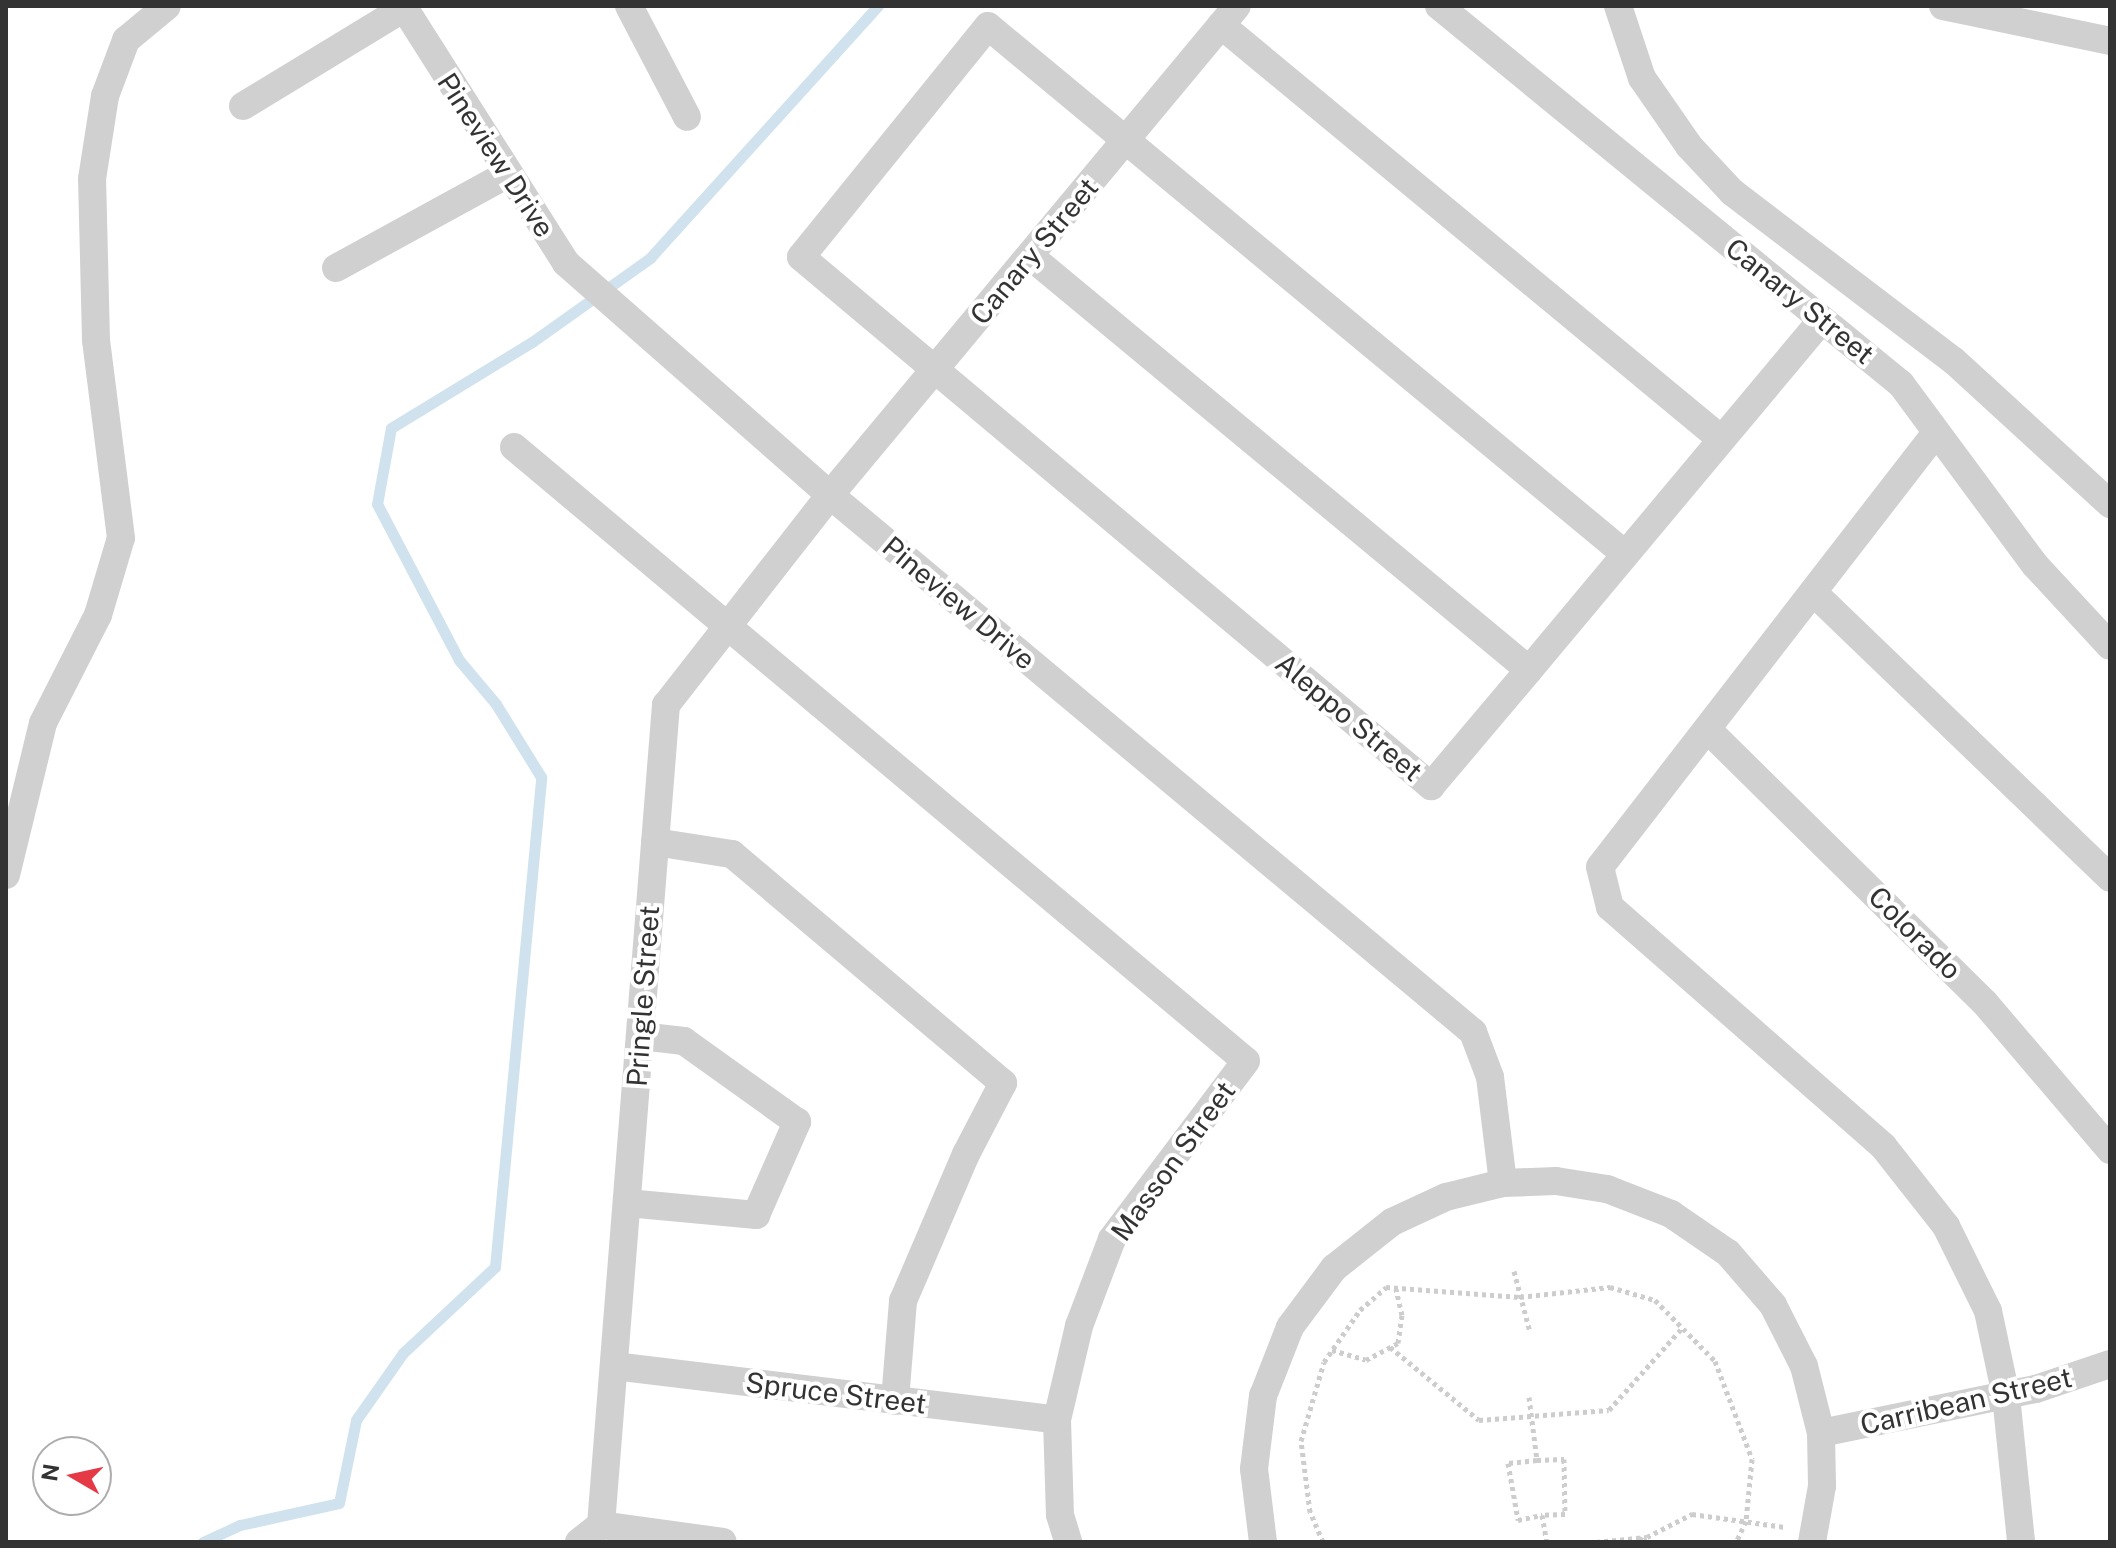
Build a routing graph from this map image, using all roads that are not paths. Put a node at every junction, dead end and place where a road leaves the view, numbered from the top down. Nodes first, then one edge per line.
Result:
1 (167, 6) edge
2 (629, 6) edge
3 (1439, 6) edge
4 (1618, 6) edge
5 (1943, 6) edge
6 (403, 7) edge
7 (1229, 16) edge
8 (2110, 41) edge
9 (243, 106) dead end
10 (687, 117) dead end
11 (1128, 138) junction
12 (506, 175) junction
13 (1030, 256) junction
14 (336, 268) dead end
15 (1822, 320) junction
16 (934, 371) junction
17 (1935, 434) junction
18 (1721, 439) junction
19 (514, 447) dead end
20 (830, 495) junction
21 (2110, 504) edge
22 (1625, 554) junction
23 (1813, 592) junction
24 (729, 624) junction
25 (2110, 646) edge
26 (1529, 670) junction
27 (1707, 729) junction
28 (655, 842) junction
29 (6, 875) edge
30 (2110, 878) edge
31 (640, 1036) junction
32 (2110, 1150) edge
33 (1503, 1183) junction
34 (627, 1203) junction
35 (2110, 1364) edge
36 (614, 1366) junction
37 (2006, 1396) junction
38 (895, 1401) junction
39 (1057, 1420) junction
40 (1821, 1433) junction
41 (590, 1534) edge
42 (1813, 1540) edge
43 (723, 1542) edge
44 (1068, 1542) edge
45 (1263, 1542) edge
46 (2021, 1542) edge

1 - 29 street
2 - 10 street
3 - 15 street, Canary Street
4 - 21 street
5 - 8 street
6 - 9 street
6 - 12 street, Pineview Drive
7 - 11 street, Canary Street
7 - 18 street
11 - 13 street, Canary Street
11 - 16 street, Aleppo Street
11 - 22 street
12 - 14 street
12 - 20 street, Pineview Drive
13 - 16 street, Canary Street
13 - 26 street
15 - 17 street, Canary Street
15 - 18 street, Aleppo Street
16 - 20 street, Canary Street
16 - 26 street, Aleppo Street
17 - 23 street
17 - 25 street, Canary Street
18 - 22 street, Aleppo Street
19 - 24 street
20 - 24 street, Pringle Street
20 - 33 street, Pineview Drive
22 - 26 street, Aleppo Street
23 - 27 street
23 - 30 street
24 - 28 street, Pringle Street
24 - 39 street, Masson Street
27 - 32 street, Colorado
27 - 37 street
28 - 31 street, Pringle Street
28 - 38 street
31 - 34 street, Pringle Street
31 - 34 street
33 - 40 street
33 - 45 street
34 - 36 street, Pringle Street
35 - 37 street, Carribean Street
36 - 38 street, Spruce Street
36 - 41 street, Pringle Street
37 - 40 street, Carribean Street
37 - 46 street
38 - 39 street, Spruce Street
39 - 44 street, Masson Street
40 - 42 street
41 - 43 street

